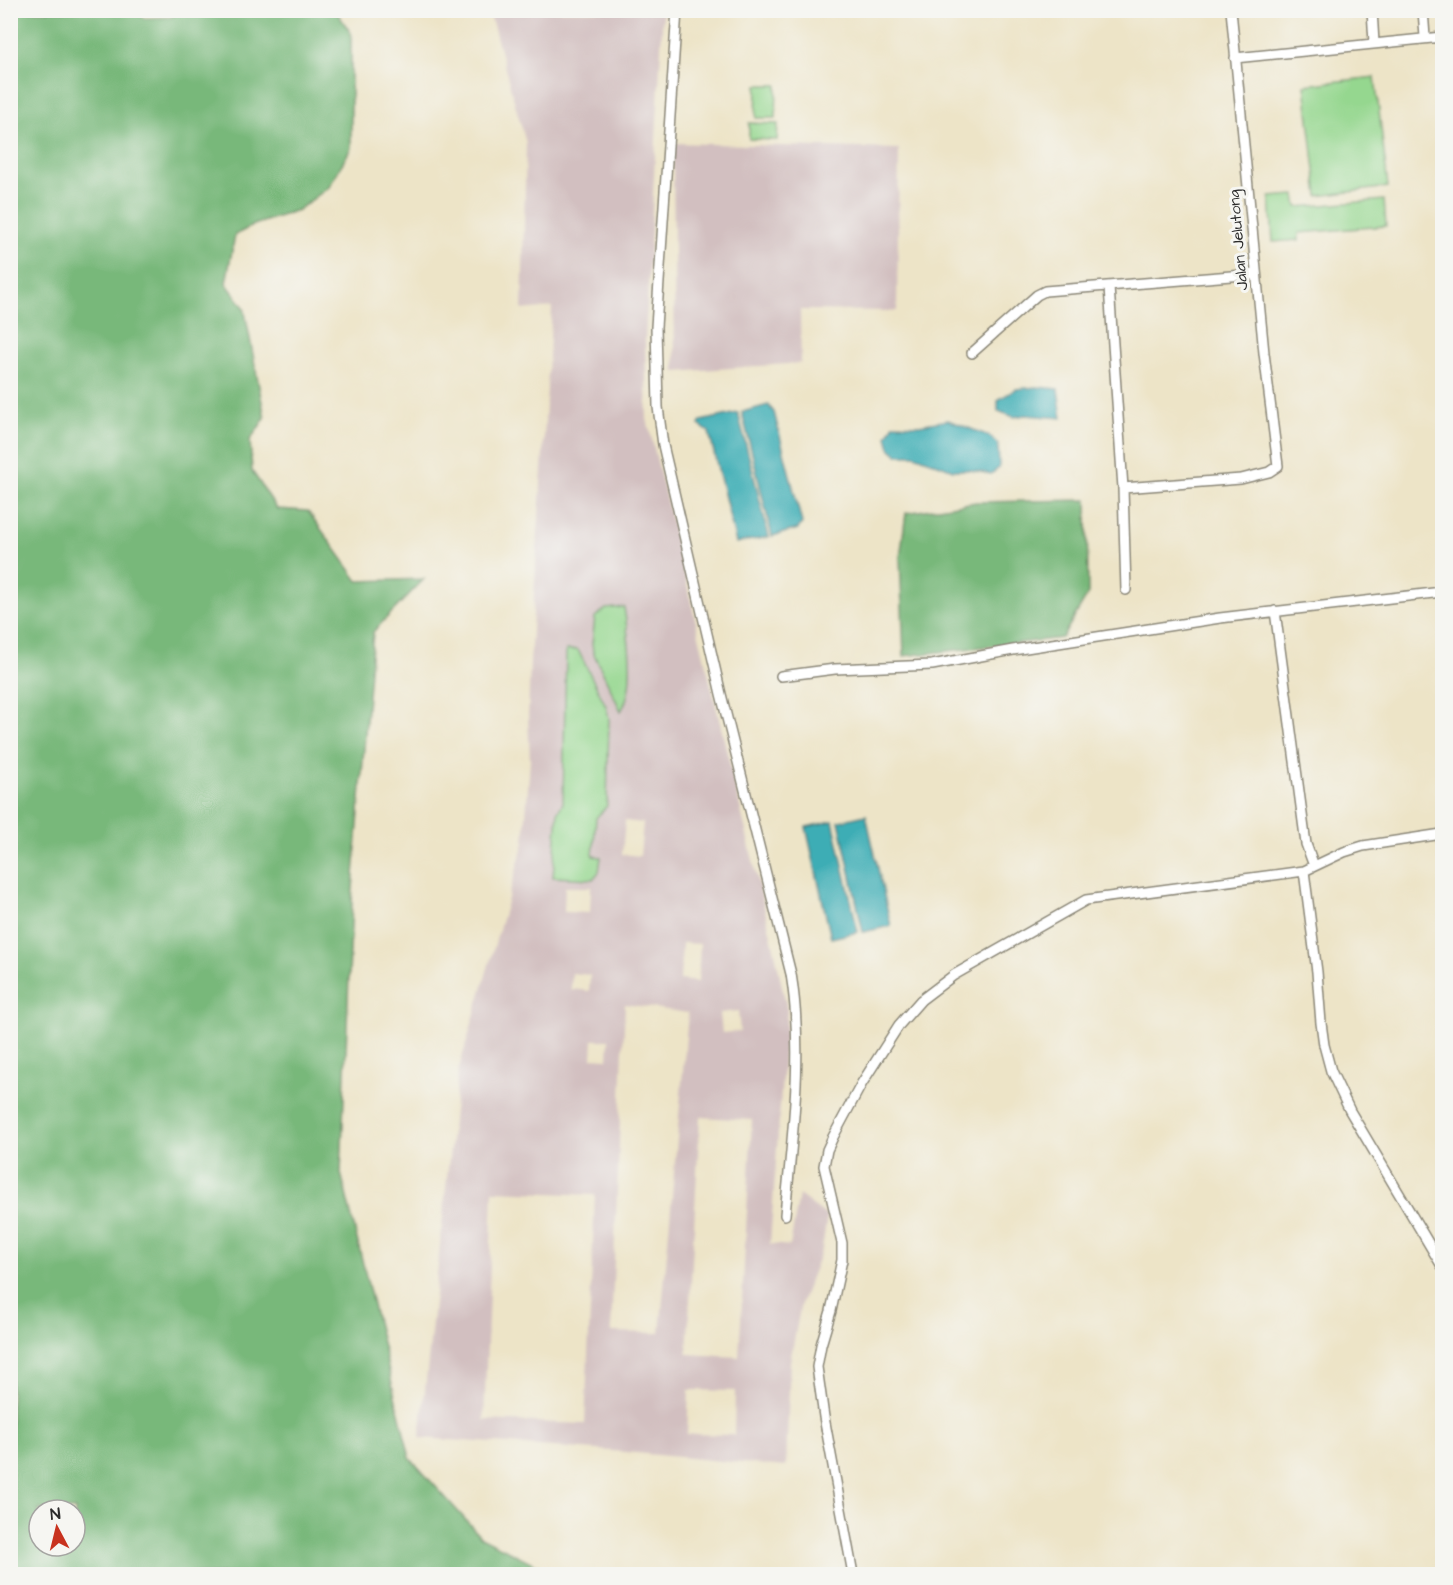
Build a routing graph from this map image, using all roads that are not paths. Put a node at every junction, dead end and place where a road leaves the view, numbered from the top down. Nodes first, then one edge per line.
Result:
1 (677, 10) edge
2 (1231, 10) edge
3 (1372, 10) edge
4 (1424, 10) edge
5 (1425, 37) junction
6 (1443, 37) edge
7 (1374, 43) junction
8 (1235, 58) junction
9 (1256, 274) junction
10 (1109, 287) junction
11 (972, 352) dead end
12 (1123, 488) junction
13 (1126, 590) dead end
14 (1443, 592) edge
15 (1275, 611) junction
16 (781, 676) dead end
17 (1443, 834) edge
18 (1314, 866) junction
19 (1304, 871) junction
20 (785, 1215) dead end
21 (1443, 1266) edge
22 (853, 1575) edge

1 - 20 street
2 - 8 street, Jalan Jelutong
3 - 7 street
4 - 5 street
5 - 6 street
5 - 7 street
7 - 8 street
8 - 9 street, Jalan Jelutong
9 - 10 street
9 - 12 street, Jalan Jelutong
10 - 11 street
10 - 12 street
12 - 13 street
14 - 15 street
15 - 16 street
15 - 18 street
17 - 18 street
18 - 19 street
19 - 21 street
19 - 22 street

